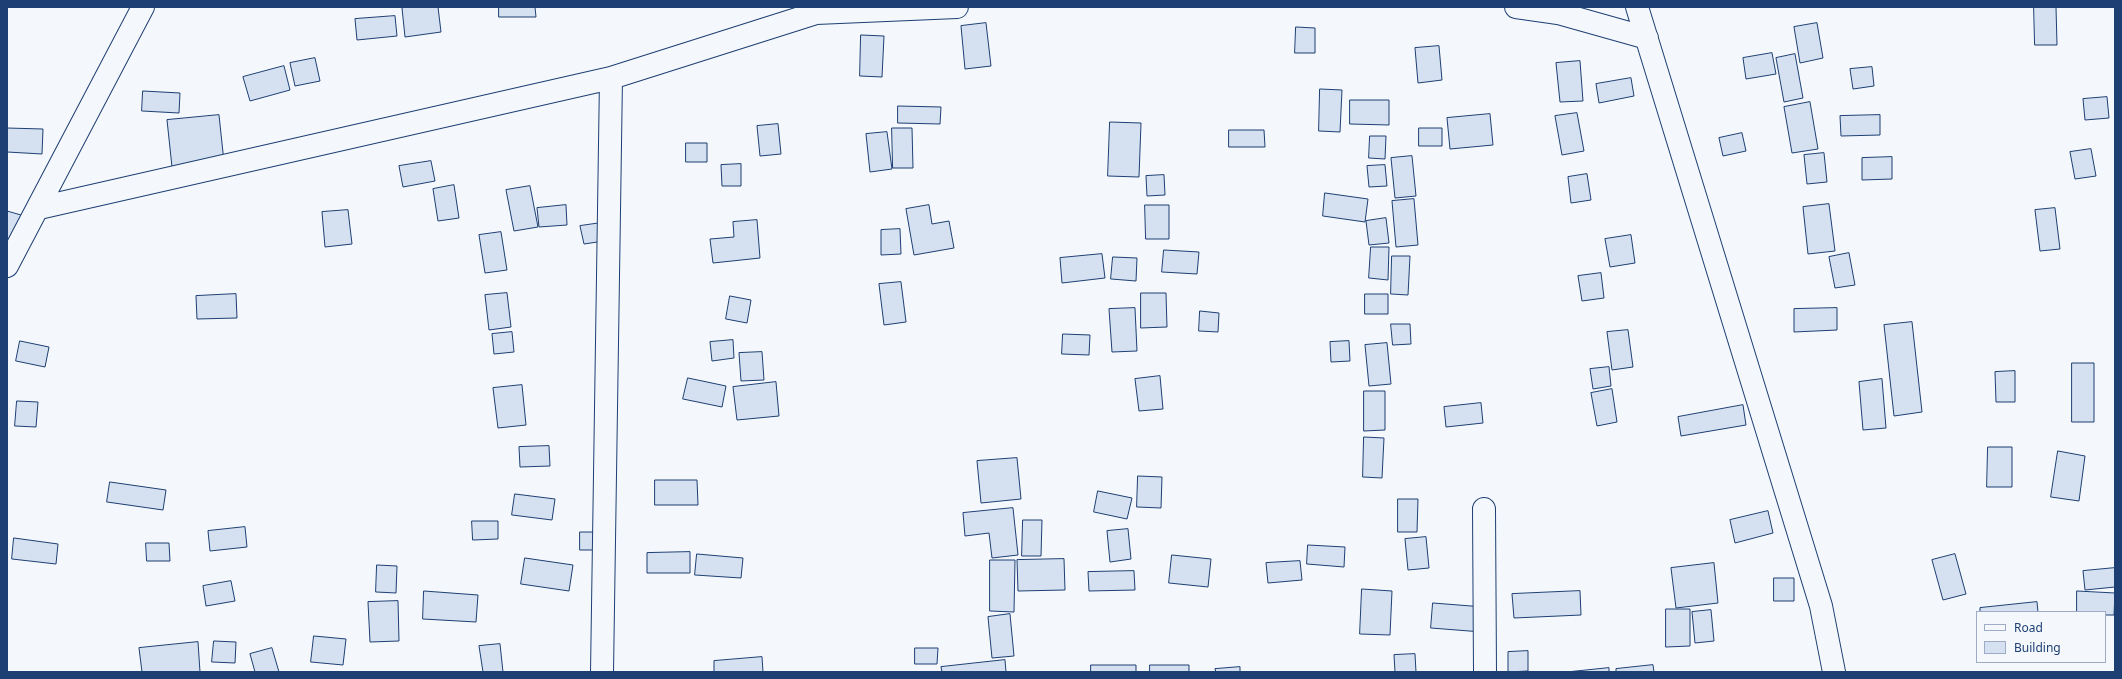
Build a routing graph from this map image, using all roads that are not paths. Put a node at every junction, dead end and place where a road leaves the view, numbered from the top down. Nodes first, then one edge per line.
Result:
1 (143, 7) edge
2 (957, 7) edge
3 (1516, 7) edge
4 (1637, 7) edge
5 (818, 10) edge
6 (1647, 38) junction
7 (611, 78) junction
8 (38, 208) junction
9 (7, 266) edge
10 (1484, 509) dead end
11 (602, 672) edge
12 (1485, 672) edge
13 (1834, 672) edge

1 - 8 street
2 - 5 street
3 - 6 street
4 - 6 street
5 - 7 street
6 - 13 street
7 - 8 street
7 - 11 street
8 - 9 street
10 - 12 street

